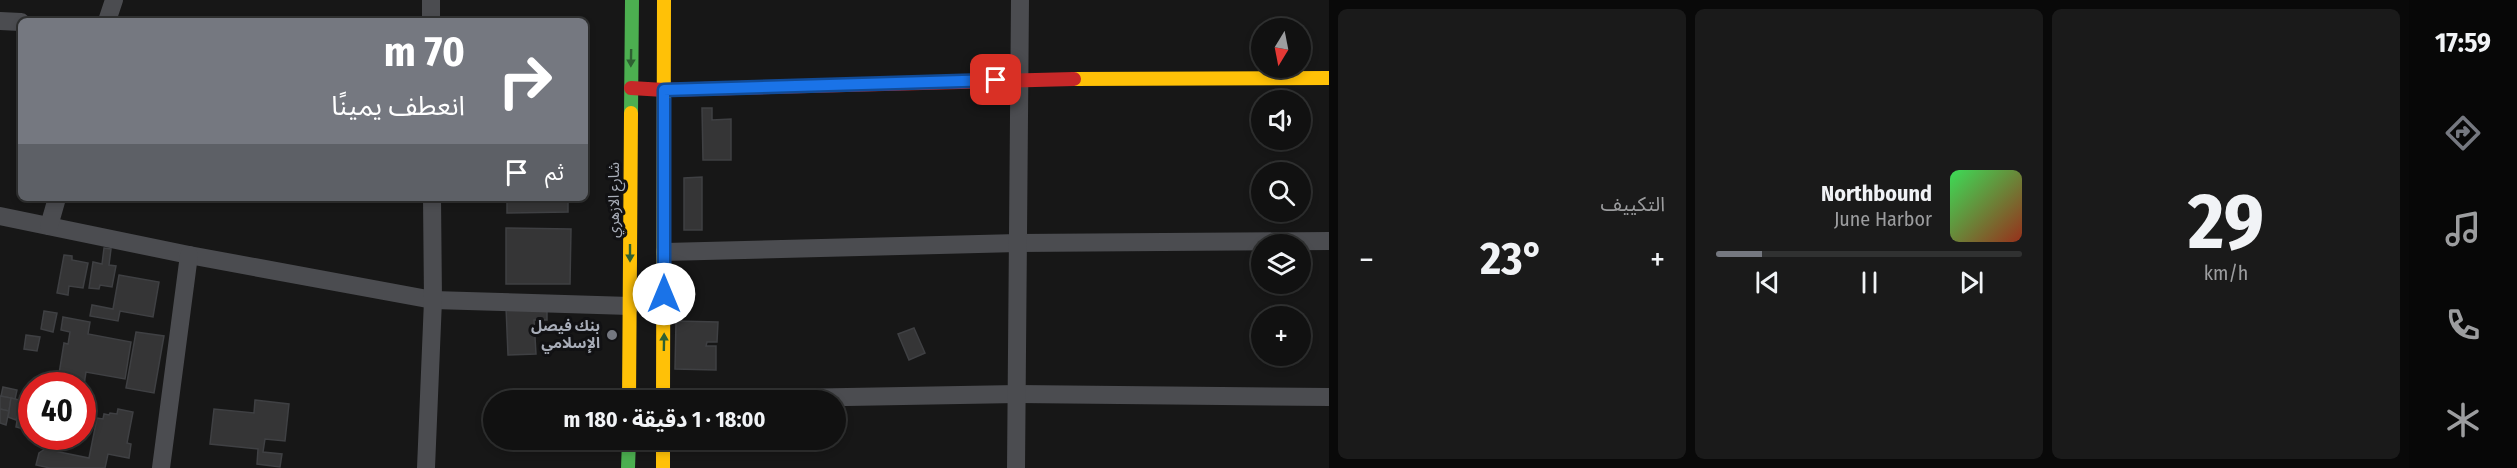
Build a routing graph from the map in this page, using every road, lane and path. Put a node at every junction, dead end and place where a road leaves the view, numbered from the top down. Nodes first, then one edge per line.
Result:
1 (114, 0) edge
2 (431, 0) edge
3 (632, 0) edge
4 (664, 0) edge
5 (1020, 0) edge
6 (108, 18) edge
7 (432, 18) edge
8 (0, 21) edge
9 (18, 22) edge
10 (1329, 78) edge
11 (1020, 79) junction
12 (631, 88) junction
13 (664, 90) junction
14 (56, 201) edge
15 (432, 201) edge
16 (0, 216) edge
17 (49, 226) junction
18 (1329, 241) edge
19 (1018, 243) junction
20 (664, 252) junction
21 (189, 255) junction
22 (433, 300) junction
23 (630, 306) junction
24 (629, 390) edge
25 (663, 390) edge
26 (1017, 394) junction
27 (846, 397) edge
28 (1329, 397) edge
29 (629, 450) edge
30 (663, 450) edge
31 (161, 468) edge
32 (426, 468) edge
33 (628, 468) edge
34 (663, 468) edge
35 (1016, 468) edge

1 - 6 street
2 - 7 street
3 -> 12 street, شارع الازهري
4 - 13 street
5 - 11 street
8 - 9 street
10 - 11 street
11 - 13 street
11 - 19 street
12 - 13 street
12 -> 23 street, شارع الازهري
13 - 20 street
14 - 17 street
15 - 22 street
16 - 17 street
17 - 21 street
18 - 19 street
19 - 20 street
19 - 26 street
25 -> 20 street
21 - 22 street
21 - 31 street
22 - 23 street
22 - 32 street
23 - 24 street, شارع الازهري
26 - 27 street
26 - 28 street
26 - 35 street
29 - 33 street
30 - 34 street

